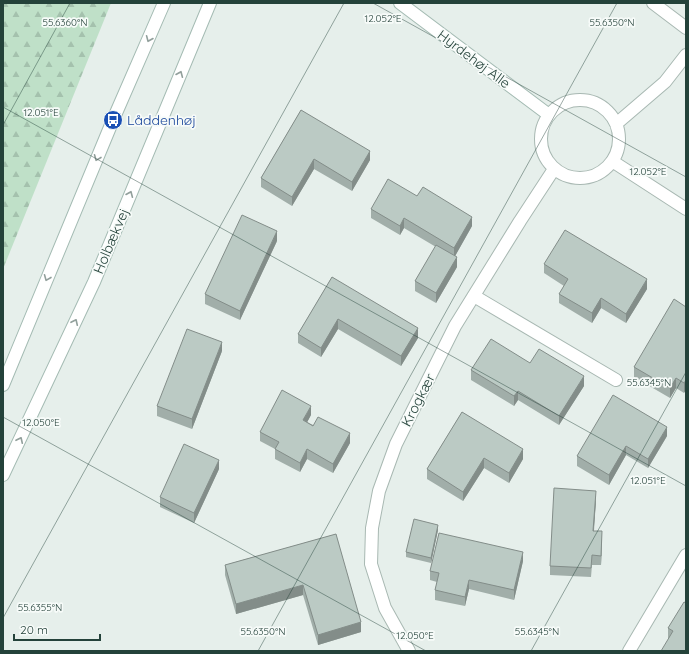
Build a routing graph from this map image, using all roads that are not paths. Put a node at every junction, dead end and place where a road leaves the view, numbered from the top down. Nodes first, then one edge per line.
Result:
1 (164, 3) edge
2 (210, 3) edge
3 (400, 3) edge
4 (653, 3) edge
5 (686, 28) edge
6 (686, 55) edge
7 (549, 115) junction
8 (616, 124) junction
9 (612, 161) junction
10 (554, 169) junction
11 (686, 209) edge
12 (474, 296) junction
13 (616, 380) dead end
14 (3, 385) edge
15 (3, 475) edge
16 (686, 555) edge
17 (409, 651) edge
18 (629, 651) edge

1 -> 14 street
15 -> 2 street, Holbækvej
3 - 7 street, Hyrdehøj Alle
4 - 5 street
6 - 8 street
7 - 8 street
7 - 10 street
8 - 9 street
9 - 10 street
9 - 11 street
10 - 12 street, Krogkær
12 - 13 street
12 - 17 street, Krogkær
16 - 18 street

